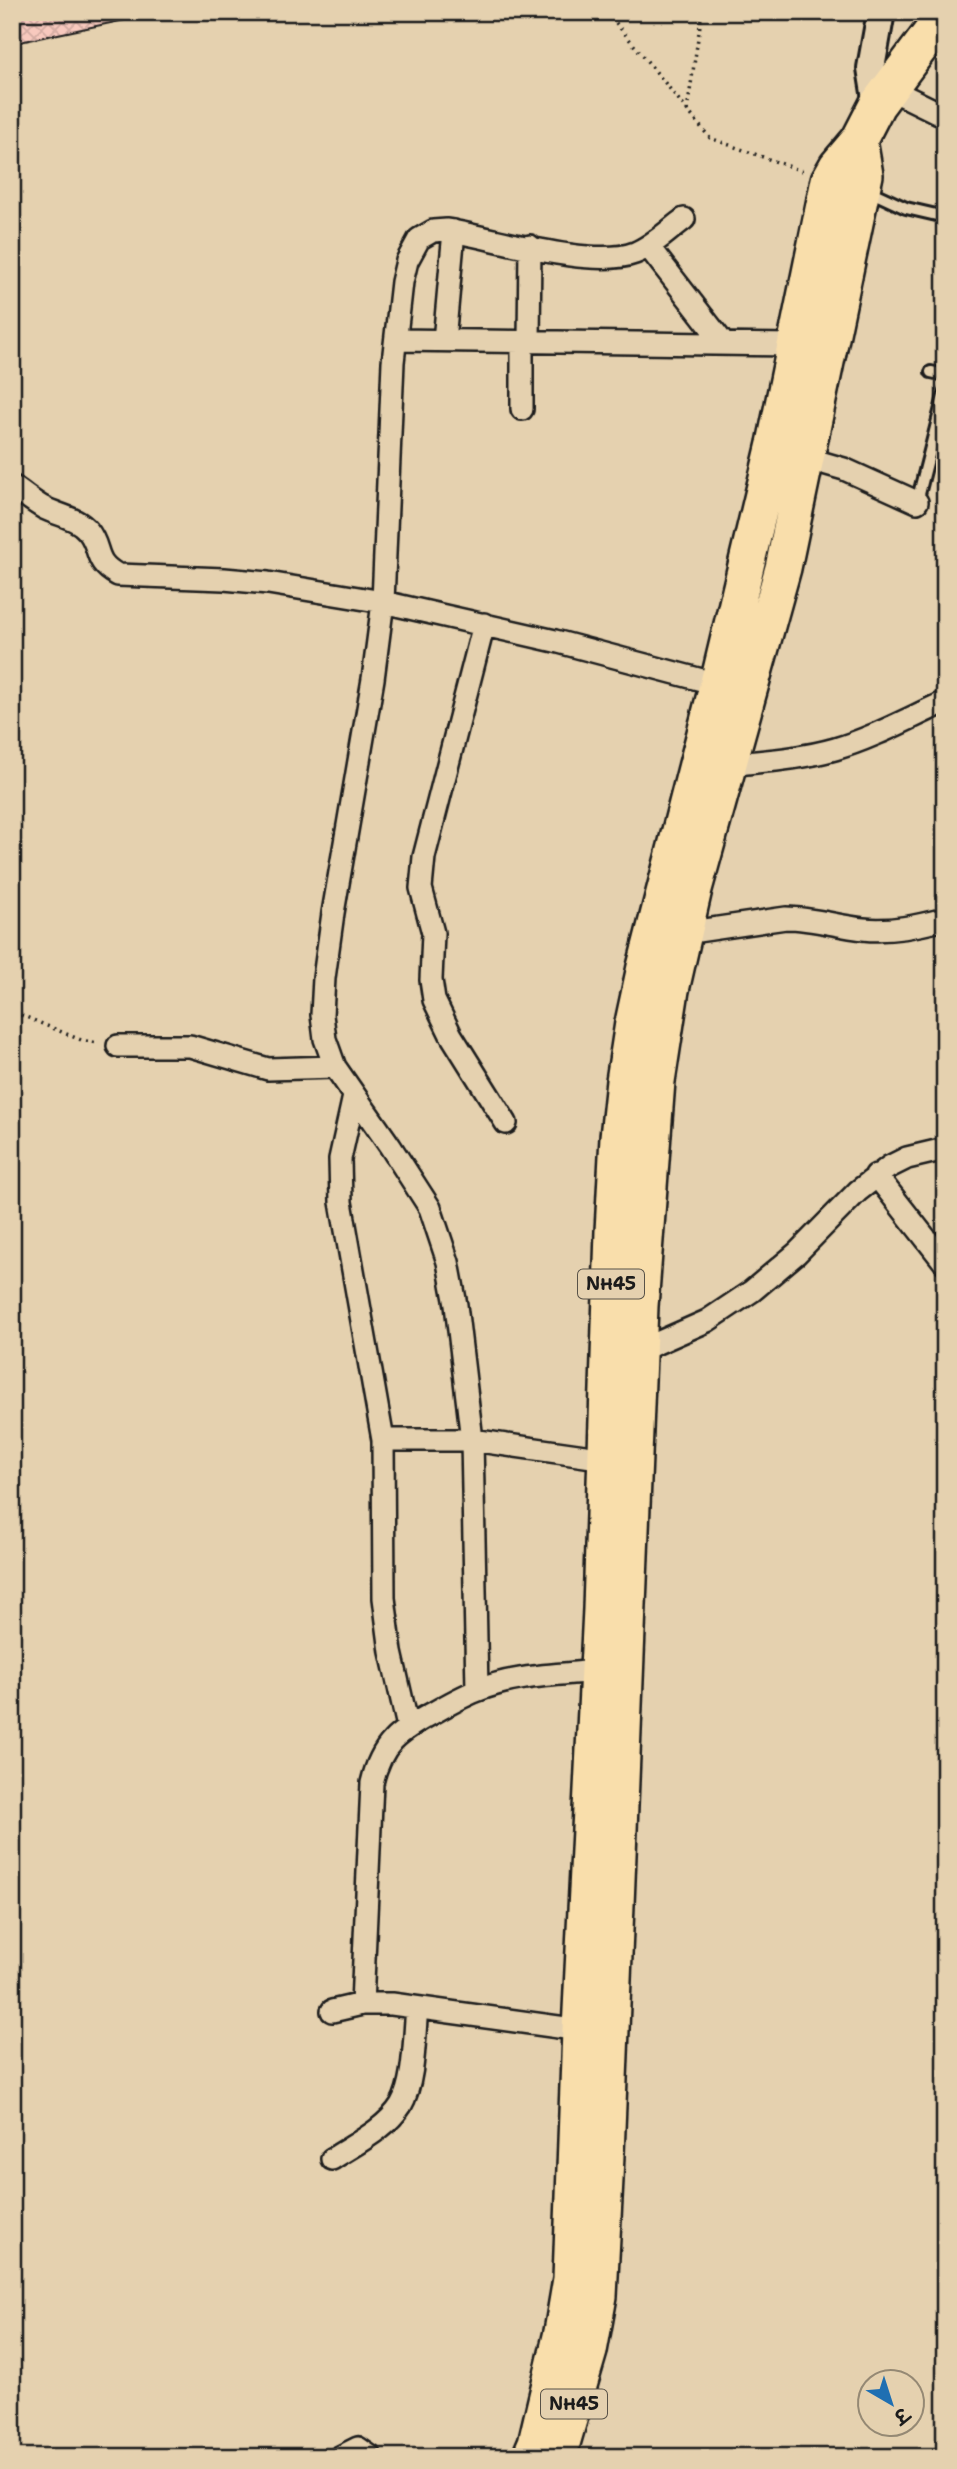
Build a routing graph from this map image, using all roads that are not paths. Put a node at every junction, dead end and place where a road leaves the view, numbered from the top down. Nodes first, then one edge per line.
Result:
1 (881, 12) edge
2 (945, 14) edge
3 (883, 97) junction
4 (945, 116) edge
5 (859, 139) junction
6 (863, 188) junction
7 (945, 218) edge
8 (684, 219) dead end
9 (454, 231) junction
10 (530, 246) junction
11 (648, 246) junction
12 (396, 340) junction
13 (444, 341) junction
14 (525, 341) junction
15 (724, 344) junction
16 (796, 345) junction
17 (931, 372) dead end
18 (945, 375) edge
19 (945, 392) edge
20 (522, 409) dead end
21 (806, 457) junction
22 (12, 486) edge
23 (916, 502) joint
24 (383, 602) junction
25 (484, 624) junction
26 (718, 684) junction
27 (945, 702) edge
28 (727, 765) junction
29 (945, 919) edge
30 (684, 933) junction
31 (118, 1046) road end
32 (335, 1067) junction
33 (354, 1096) junction
34 (506, 1123) dead end
35 (945, 1149) edge
36 (876, 1175) junction
37 (945, 1263) edge
38 (639, 1351) junction
39 (383, 1440) junction
40 (472, 1440) junction
41 (606, 1459) junction
42 (598, 1671) junction
43 (477, 1690) junction
44 (408, 1727) junction
45 (362, 2004) junction
46 (417, 2008) junction
47 (332, 2011) dead end
48 (580, 2030) junction
49 (332, 2159) dead end
50 (340, 2457) edge
51 (371, 2457) edge
52 (530, 2457) edge
53 (558, 2457) edge

1 - 3 street
2 - 3 highway, NH45
3 - 4 street
3 - 5 highway, NH45
5 - 6 highway, NH45
5 - 16 highway, NH45
6 - 7 lane
6 - 21 highway, NH45
8 - 11 street
9 - 10 street
9 - 12 street
9 - 13 street
10 - 11 street
10 - 14 street
11 - 15 street
12 - 13 street
12 - 24 street
13 - 14 street
14 - 15 street
14 - 20 street
15 - 16 street
16 - 26 highway, NH45
17 - 18 lane
19 - 23 lane
21 - 23 street
21 - 28 highway, NH45
22 - 24 street
24 - 25 street
24 - 32 street
25 - 26 street
25 - 34 street
26 - 41 highway, NH45
27 - 28 street
28 - 30 highway, NH45
29 - 30 street
30 - 38 highway, NH45
31 - 32 street
32 - 33 street
33 - 39 street
33 - 40 street
35 - 36 street
36 - 37 street
36 - 38 street
38 - 53 highway, NH45
39 - 40 street
39 - 44 street
40 - 41 street
40 - 43 street
41 - 42 highway, NH45
42 - 43 street
42 - 48 highway, NH45
43 - 44 street
44 - 45 street
45 - 46 street
45 - 47 street
46 - 48 street
46 - 49 street
48 - 52 highway, NH45
50 - 51 street

